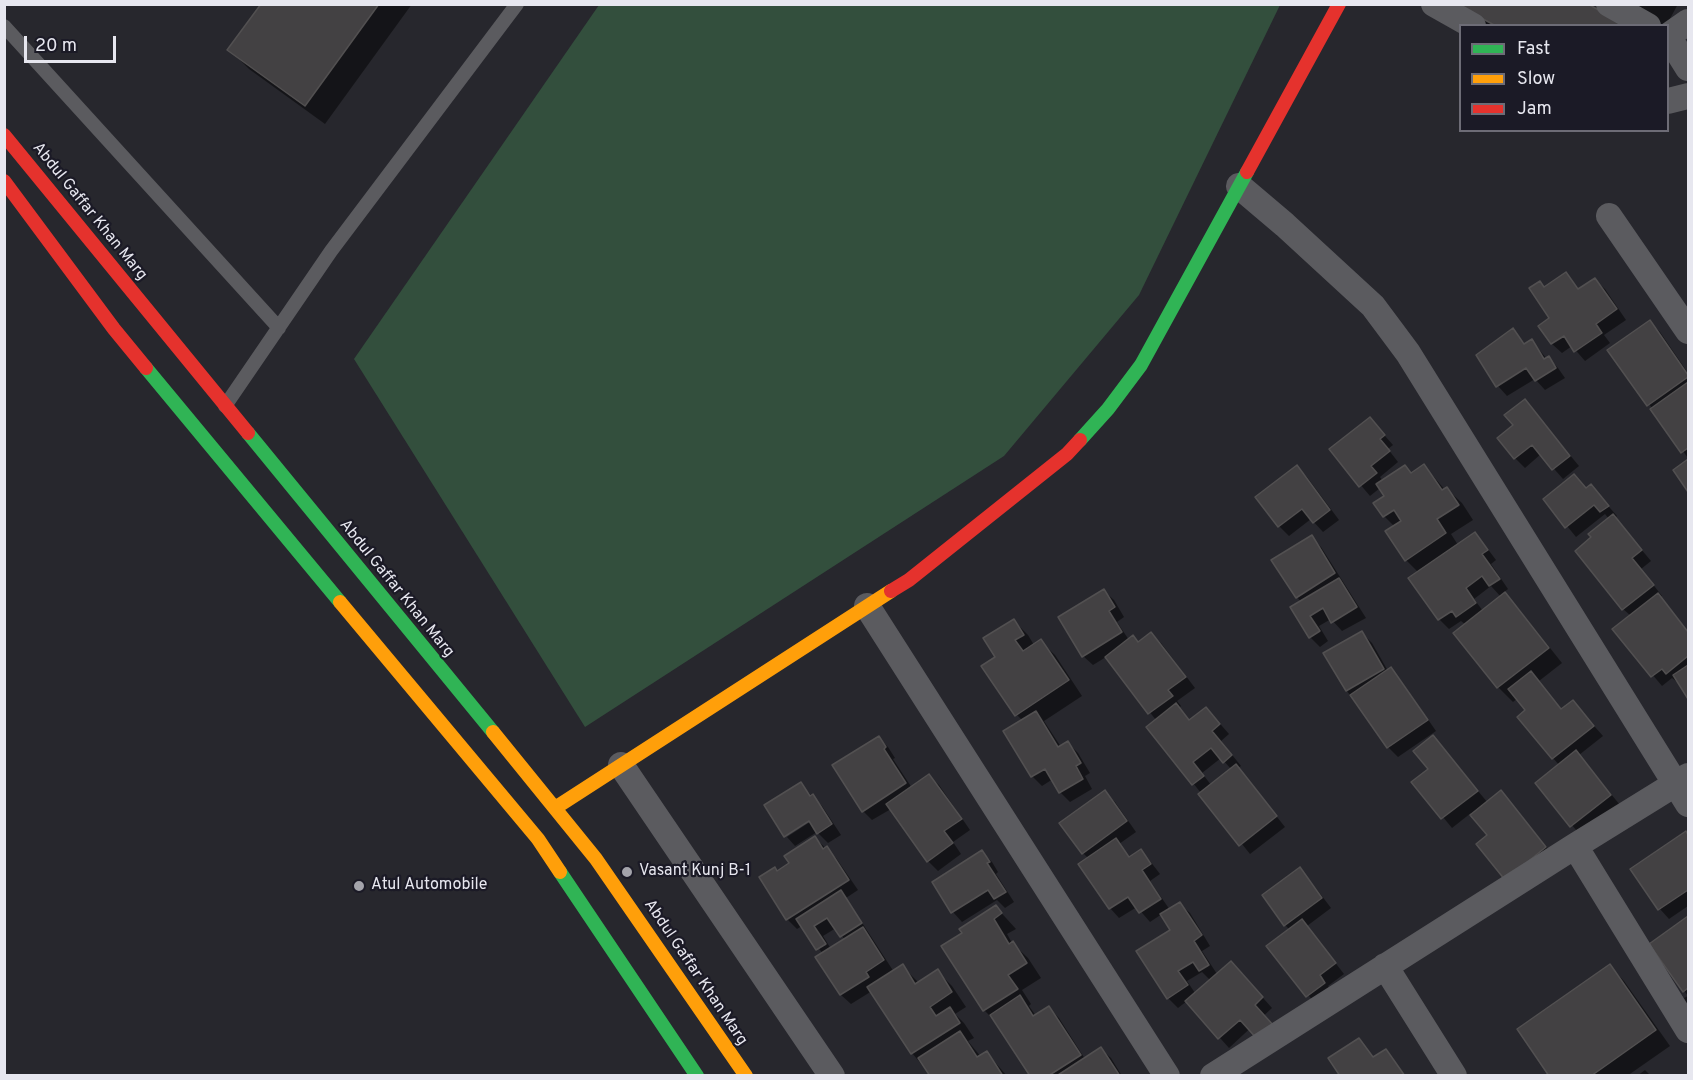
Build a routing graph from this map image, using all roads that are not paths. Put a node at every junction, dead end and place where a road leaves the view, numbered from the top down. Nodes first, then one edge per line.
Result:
1 (517, 4) edge
2 (1339, 4) edge
3 (1434, 4) edge
4 (1609, 4) edge
5 (1689, 22) edge
6 (1469, 24) edge
7 (1644, 24) edge
8 (4, 26) edge
9 (1669, 35) edge
10 (1669, 38) edge
11 (1689, 68) edge
12 (1689, 96) edge
13 (1669, 101) edge
14 (8, 136) edge
15 (4, 181) edge
16 (1239, 186) junction
17 (1609, 216) dead end
18 (279, 328) junction
19 (1689, 331) edge
20 (225, 406) junction
21 (867, 606) junction
22 (621, 765) junction
23 (1684, 788) edge
24 (555, 808) junction
25 (1575, 846) junction
26 (1385, 966) junction
27 (1689, 1030) edge
28 (698, 1076) edge
29 (746, 1076) edge
30 (832, 1076) edge
31 (1167, 1076) edge
32 (1213, 1076) edge
33 (1454, 1076) edge

1 - 18 lane
2 - 16 main road
3 - 6 street
4 - 7 street
5 - 9 street
8 - 18 lane
10 - 11 street
12 - 13 street
14 - 20 main road, Abdul Gaffar Khan Marg
15 - 28 main road
16 - 21 main road
16 - 23 street
17 - 19 street
18 - 20 lane
20 - 24 main road, Abdul Gaffar Khan Marg
21 - 22 main road
21 - 31 street
22 - 24 main road
22 - 30 street
23 - 25 street
24 - 29 main road, Abdul Gaffar Khan Marg
25 - 26 street
25 - 27 street
26 - 32 street
26 - 33 street

